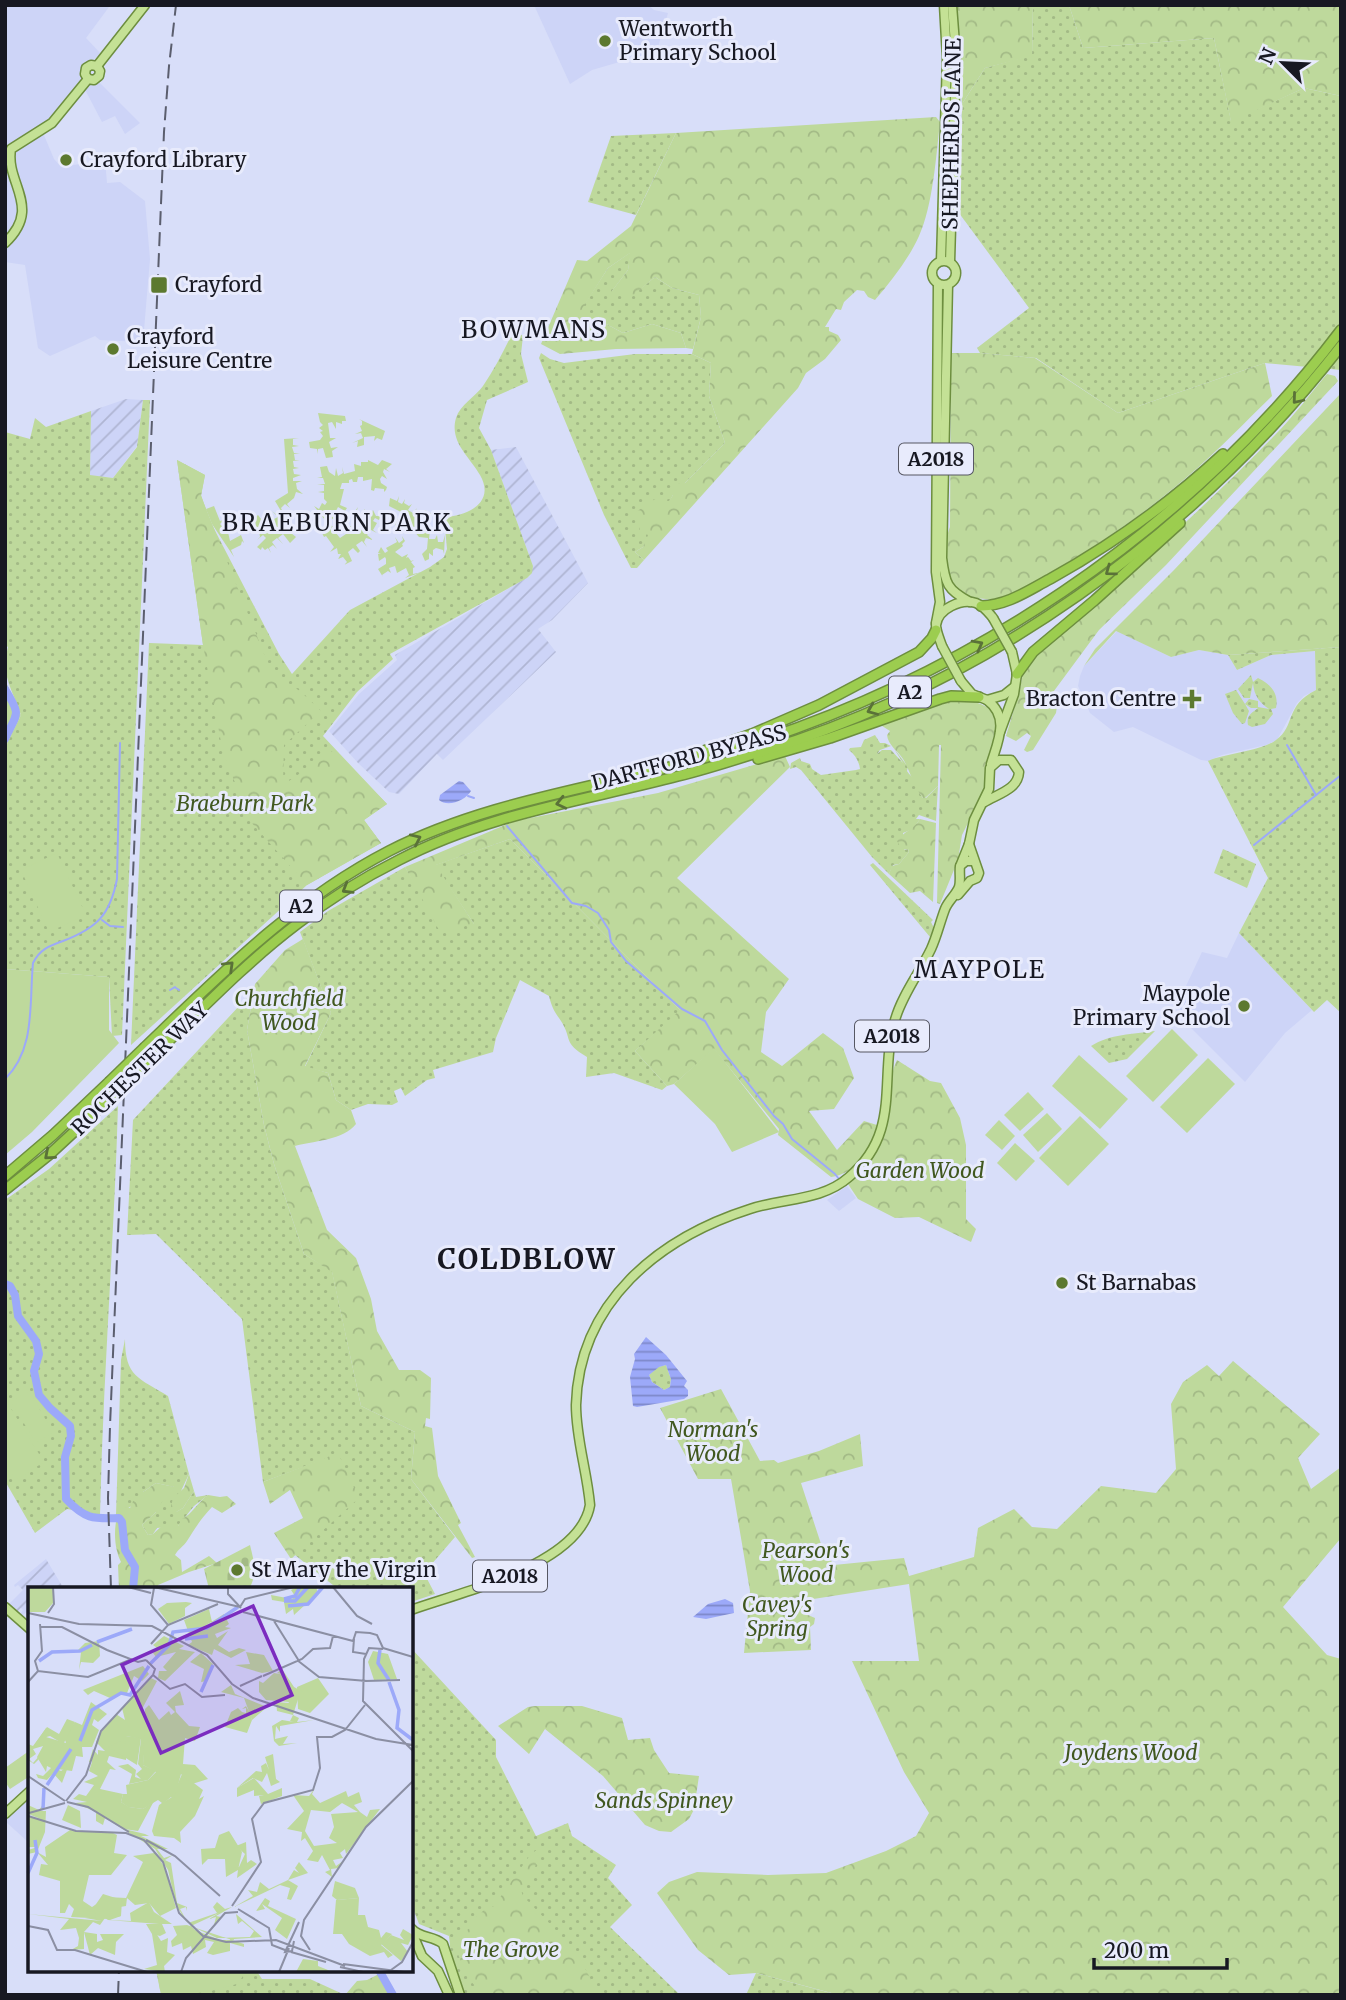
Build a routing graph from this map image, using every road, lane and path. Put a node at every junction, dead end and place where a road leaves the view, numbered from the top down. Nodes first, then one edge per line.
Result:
1 (145, 5) edge
2 (944, 5) edge
3 (952, 5) edge
4 (7, 149) edge
5 (5, 243) edge
6 (945, 262) junction
7 (937, 284) junction
8 (948, 285) junction
9 (1341, 330) edge
10 (1341, 346) edge
11 (1276, 407) junction
12 (1237, 463) junction
13 (970, 602) junction
14 (981, 606) junction
15 (936, 626) junction
16 (1017, 674) junction
17 (1014, 687) junction
18 (983, 699) junction
19 (1000, 735) junction
20 (1010, 759) junction
21 (990, 770) junction
22 (678, 776) junction
23 (990, 780) junction
24 (605, 782) junction
25 (1007, 790) junction
26 (984, 803) junction
27 (529, 810) joint
28 (489, 811) joint
29 (969, 844) junction
30 (974, 861) junction
31 (961, 864) junction
32 (960, 875) junction
33 (970, 881) junction
34 (944, 916) junction
35 (5, 1176) edge
36 (5, 1190) edge
37 (5, 1606) edge
38 (413, 1609) edge
39 (28, 1627) edge
40 (28, 1793) edge
41 (5, 1814) edge
42 (413, 1930) edge
43 (413, 1933) edge
44 (433, 1939) junction
45 (421, 1950) junction
46 (445, 1951) junction
47 (429, 1963) junction
48 (449, 1995) edge
49 (460, 1995) edge

1 - 4 main road
2 - 6 main road, SHEPHERDS LANE / A2018
3 - 6 main road, SHEPHERDS LANE / A2018
4 - 5 main road
6 - 7 main road, SHEPHERDS LANE / A2018
6 - 8 main road, SHEPHERDS LANE / A2018
7 - 8 main road
7 - 15 main road, SHEPHERDS LANE / A2018
8 - 13 main road, A2018
9 - 11 highway, DARTFORD BYPASS / A2
10 -> 12 highway, DARTFORD BYPASS / A2
11 - 14 highway
24 -> 11 highway, DARTFORD BYPASS / A2
12 - 16 highway
12 -> 22 highway, DARTFORD BYPASS / A2
13 - 14 main road
13 - 15 main road
14 - 16 main road, bridge
15 - 18 main road, bridge
15 - 24 highway
16 - 17 main road
17 - 18 main road
17 - 19 main road
18 - 19 main road
18 - 22 highway
19 - 20 main road
19 - 21 main road
20 - 21 main road
20 - 25 main road
21 - 23 main road
22 -> 27 highway, DARTFORD BYPASS / A2
23 - 25 main road
23 - 26 main road
24 - 28 highway, DARTFORD BYPASS / A2
25 - 26 main road
26 - 29 main road
27 -> 36 highway, ROCHESTER WAY / A2, bridge
35 -> 28 highway, ROCHESTER WAY / A2, bridge
29 - 30 main road, A2018
29 - 31 main road
30 - 31 main road
30 - 33 main road, A2018
31 - 32 main road, A2018
32 - 33 main road
32 - 34 main road, A2018
33 - 34 main road, A2018
34 - 38 main road, A2018
37 - 39 main road
40 - 41 main road
42 - 44 main road
43 - 45 main road
44 - 45 main road
44 - 46 main road
45 - 47 main road
46 - 47 main road
46 - 49 main road
47 - 48 main road

